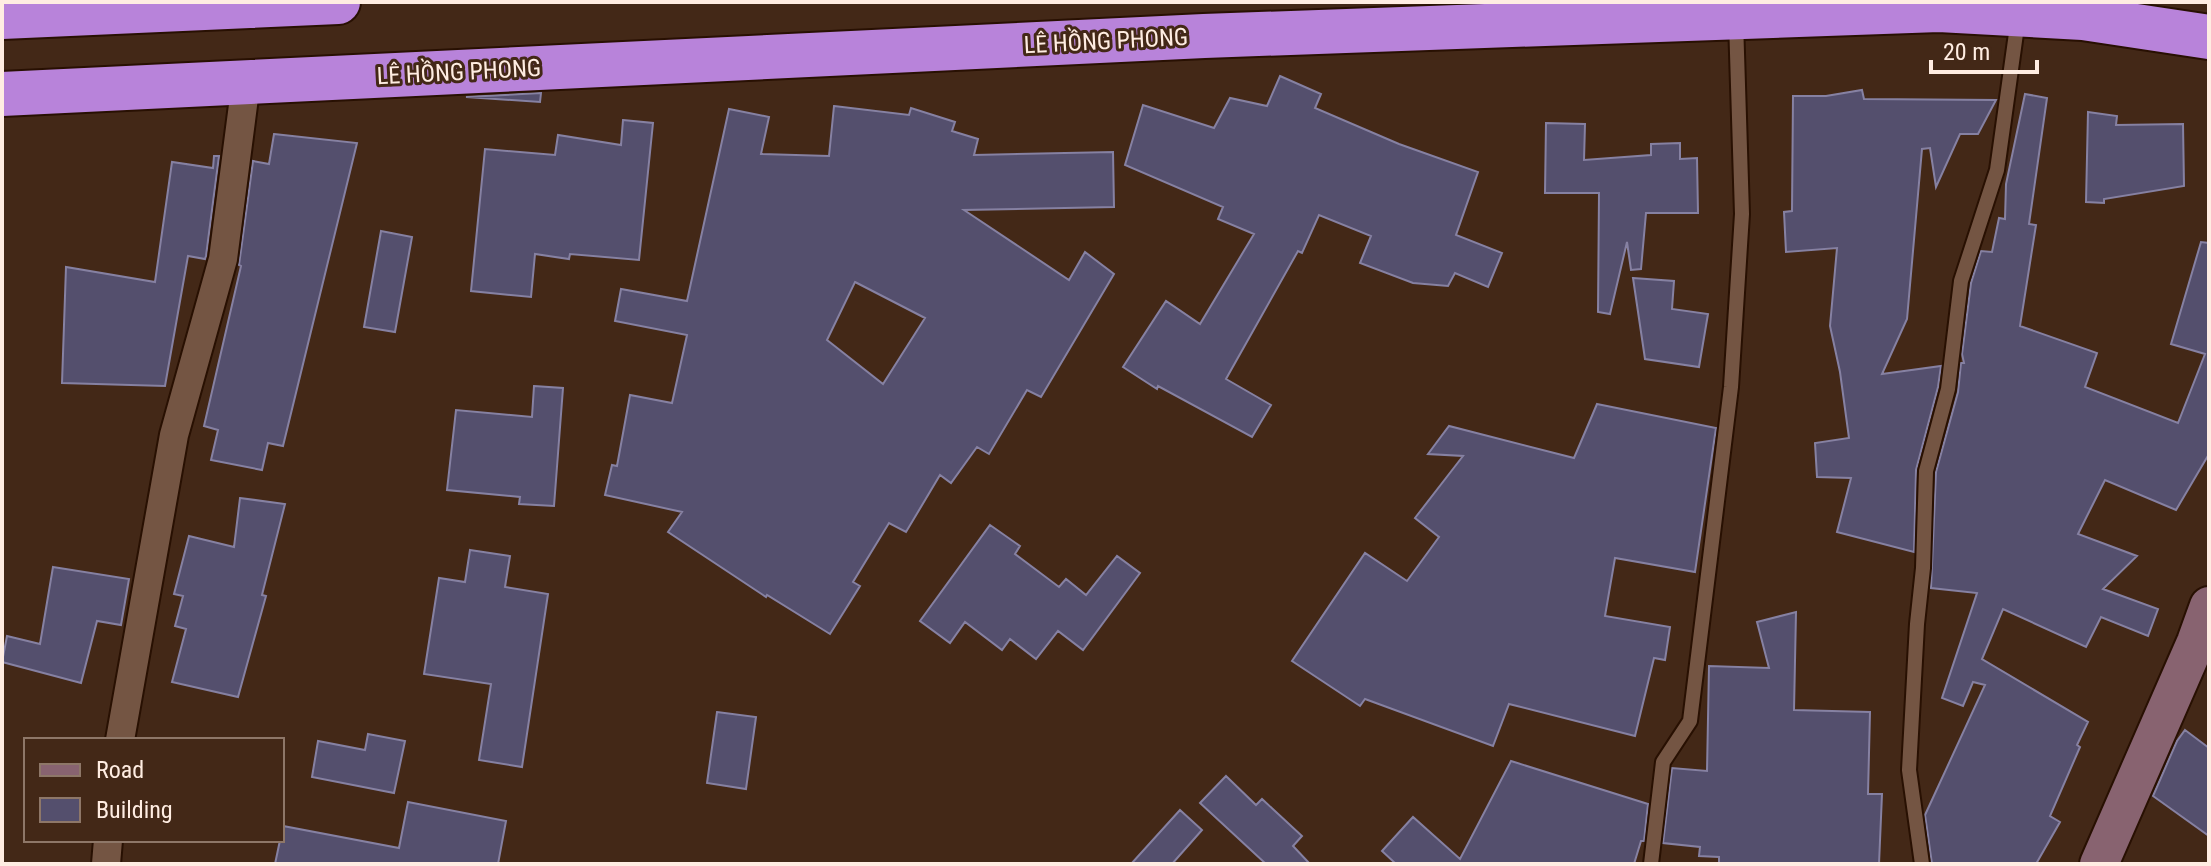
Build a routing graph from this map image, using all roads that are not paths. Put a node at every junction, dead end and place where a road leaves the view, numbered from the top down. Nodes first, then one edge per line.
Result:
1 (338, 2) edge
2 (2019, 14) junction
3 (2, 17) edge
4 (1736, 17) junction
5 (2209, 37) edge
6 (246, 82) junction
7 (2, 94) edge
8 (2209, 606) edge
9 (120, 738) edge
10 (108, 842) edge
11 (106, 864) edge
12 (1651, 864) edge
13 (1922, 864) edge
14 (2099, 864) edge

1 - 3 highway
2 - 4 highway, LÊ HỒNG PHONG
2 - 5 highway, LÊ HỒNG PHONG
2 - 13 lane
4 - 6 highway, LÊ HỒNG PHONG
4 - 12 lane
6 - 7 highway, LÊ HỒNG PHONG
6 - 9 street
8 - 14 main road
10 - 11 street

